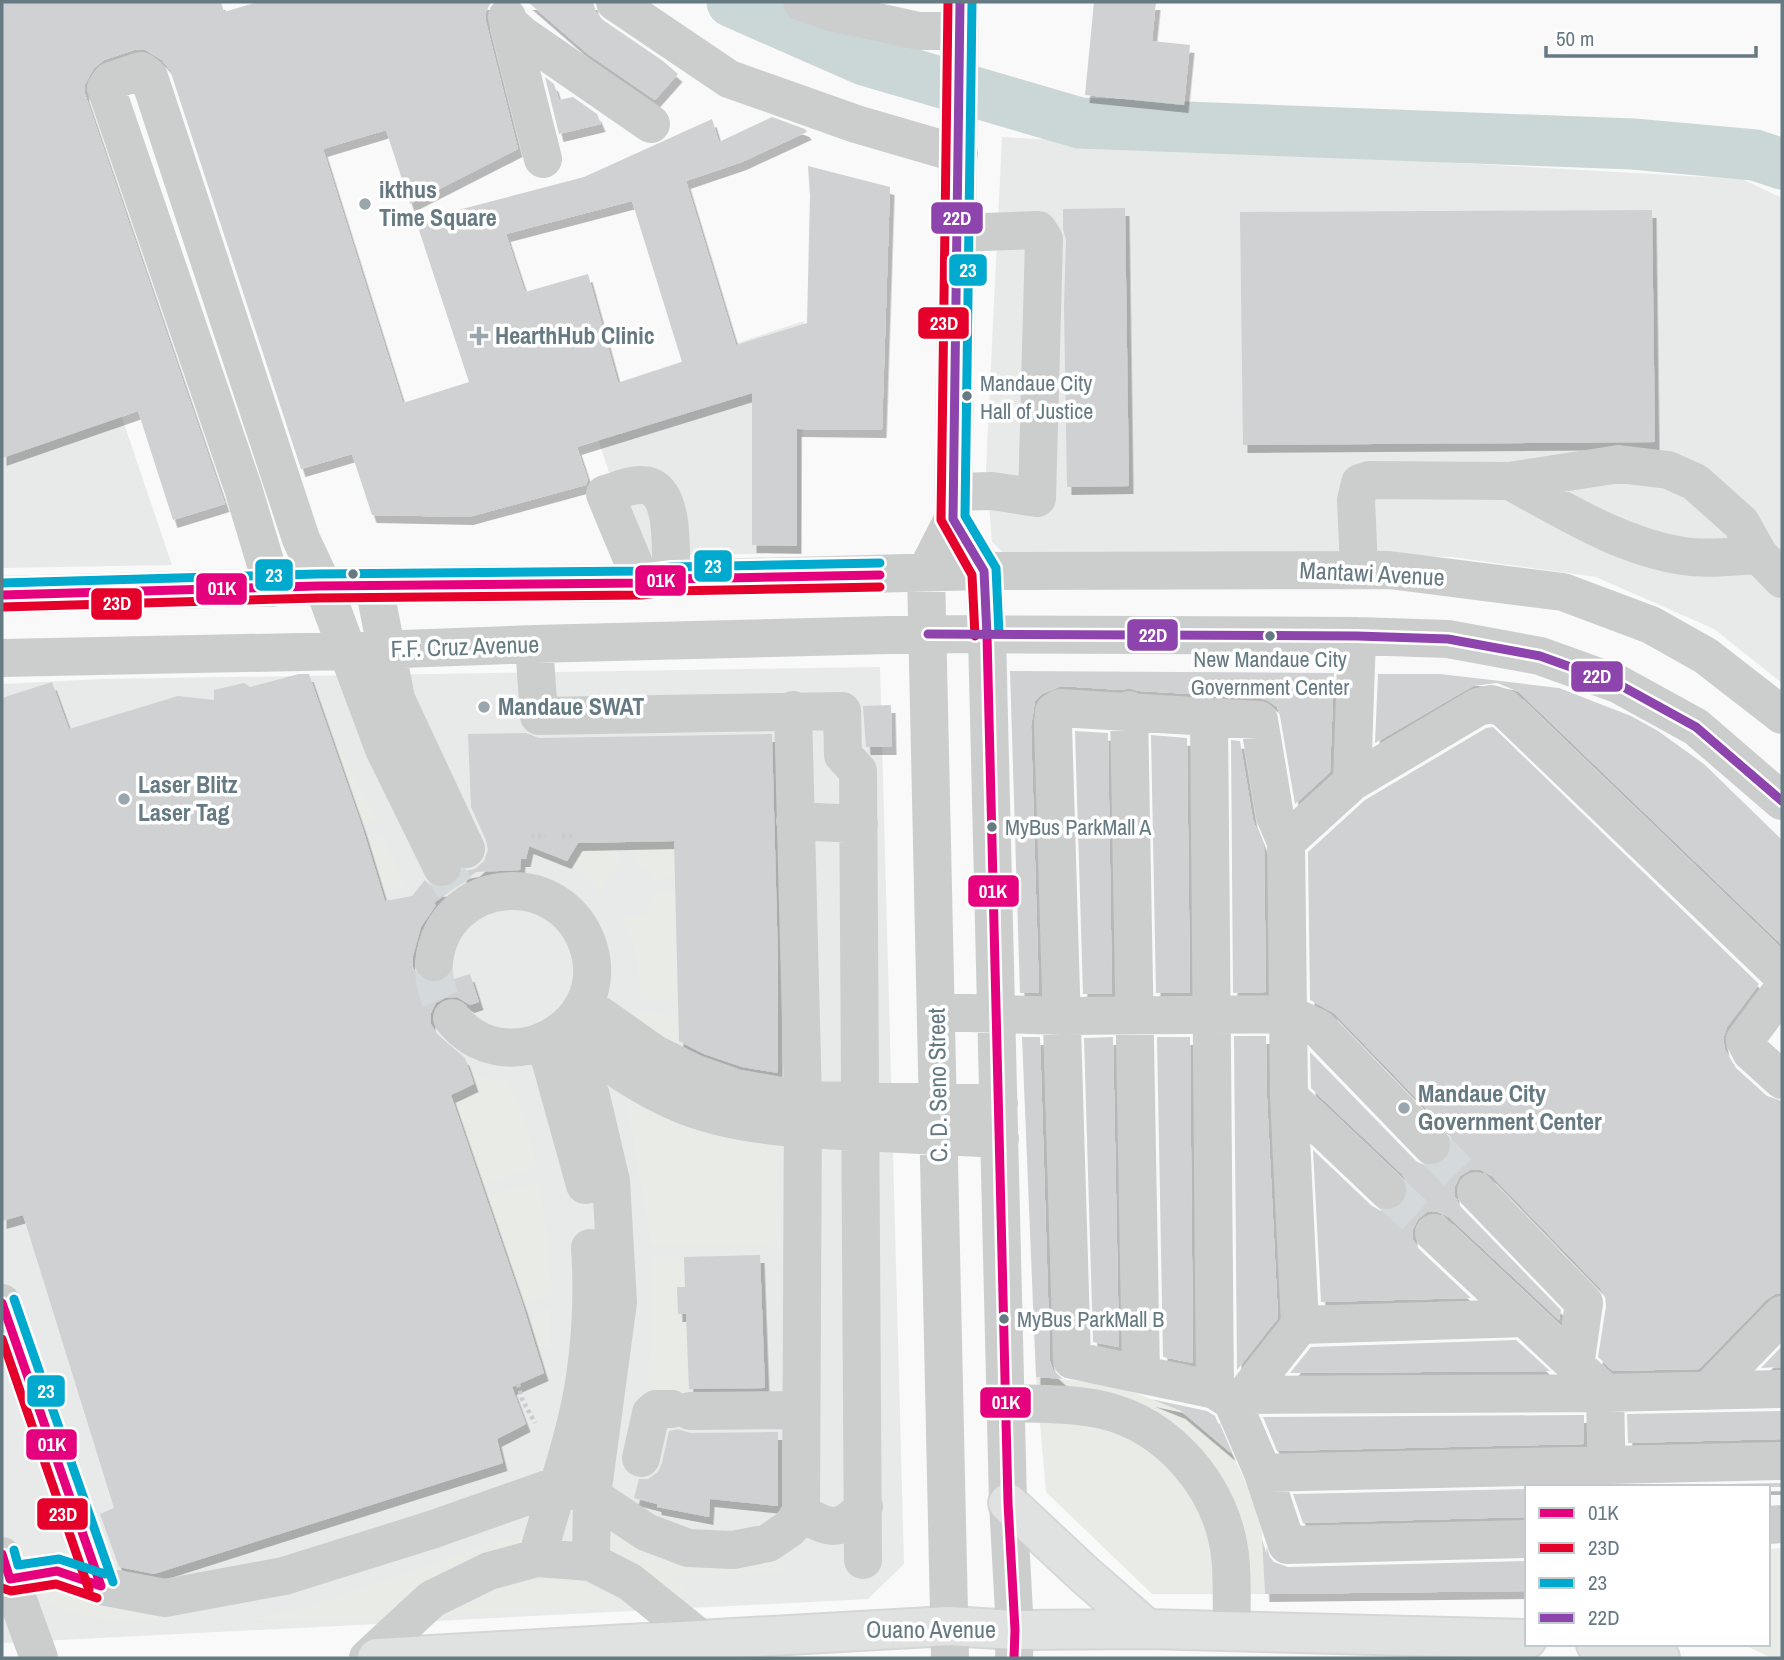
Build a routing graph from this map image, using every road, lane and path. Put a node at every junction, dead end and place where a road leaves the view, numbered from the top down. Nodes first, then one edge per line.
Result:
1 (615, 2) edge
2 (802, 2) edge
3 (506, 13) edge
4 (960, 31) edge
5 (651, 124) dead end
6 (959, 142) junction
7 (543, 159) dead end
8 (958, 233) junction
9 (1510, 481) junction
10 (954, 505) junction
11 (1771, 567) edge
12 (1359, 568) junction
13 (984, 571) junction
14 (926, 572) junction
15 (374, 586) junction
16 (273, 588) junction
17 (324, 588) junction
18 (2, 595) edge
19 (928, 634) junction
20 (987, 635) junction
21 (1357, 636) junction
22 (534, 644) junction
23 (385, 650) junction
24 (348, 652) junction
25 (2, 658) edge
26 (793, 710) junction
27 (1129, 710) junction
28 (1782, 715) edge
29 (1209, 718) junction
30 (1352, 782) junction
31 (1782, 801) edge
32 (795, 821) junction
33 (859, 824) junction
34 (531, 836) dead end
35 (546, 836) dead end
36 (562, 836) dead end
37 (576, 836) dead end
38 (1286, 842) junction
39 (466, 879) junction
40 (434, 962) tunnel mouth
41 (1782, 975) edge
42 (1782, 990) edge
43 (936, 1012) junction
44 (997, 1014) junction
45 (1288, 1014) junction
46 (1212, 1015) junction
47 (1062, 1016) junction
48 (1135, 1016) junction
49 (452, 1018) tunnel mouth
50 (564, 1026) junction
51 (1782, 1080) edge
52 (1289, 1097) junction
53 (938, 1120) junction
54 (999, 1121) junction
55 (802, 1125) junction
56 (862, 1127) junction
57 (1431, 1145) tunnel mouth
58 (1387, 1189) tunnel mouth
59 (1476, 1191) tunnel mouth
60 (1434, 1233) tunnel mouth
61 (2, 1303) edge
62 (1782, 1314) edge
63 (1525, 1318) junction
64 (1300, 1325) junction
65 (1575, 1366) junction
66 (1141, 1373) junction
67 (14, 1379) edge
68 (518, 1384) dead end
69 (1782, 1389) edge
70 (1708, 1391) junction
71 (1605, 1393) junction
72 (1231, 1395) junction
73 (1006, 1404) junction
74 (801, 1410) junction
75 (535, 1423) dead end
76 (1782, 1461) edge
77 (1263, 1472) junction
78 (1607, 1476) edge
79 (589, 1498) junction
80 (1008, 1503) junction
81 (864, 1506) junction
82 (801, 1512) junction
83 (1525, 1539) edge
84 (537, 1558) junction
85 (863, 1560) dead end
86 (591, 1562) junction
87 (5, 1571) edge
88 (101, 1586) junction
89 (1147, 1629) junction
90 (1231, 1631) junction
91 (701, 1639) junction
92 (1525, 1639) edge
93 (950, 1642) edge
94 (1015, 1644) edge
95 (1609, 1646) edge
96 (39, 1658) edge
97 (368, 1658) edge
98 (377, 1658) edge
99 (1660, 1658) edge

1 - 6 street
2 - 4 street
3 - 5 street
3 - 7 street
4 - 6 street, C. D. Seno Street
6 - 8 street, C. D. Seno Street
8 - 10 street, C. D. Seno Street
8 - 10 street
9 - 11 street
9 - 11 street
9 - 12 street
10 - 13 street
10 - 14 street, C. D. Seno Street
12 - 13 street, Mantawi Avenue
12 - 28 street, Mantawi Avenue
13 - 14 street, Mantawi Avenue
13 - 20 street
14 - 15 street
14 - 19 street, C. D. Seno Street
15 - 17 street
15 - 23 street
16 - 17 street
16 - 17 street
16 - 18 street
17 - 24 street
19 - 20 street
19 - 22 street, F.F. Cruz Avenue
19 - 43 street, C. D. Seno Street
20 - 21 street
20 - 44 street
21 - 30 street
21 - 31 street
22 - 23 street, F.F. Cruz Avenue
22 - 26 street
23 - 24 street, F.F. Cruz Avenue
23 - 39 street
24 - 25 street, F.F. Cruz Avenue
24 - 39 street
26 - 32 street
26 - 33 street
27 - 29 street
27 - 47 street
27 - 48 street
29 - 38 street
29 - 46 street
30 - 38 street
30 - 41 street
32 - 33 street
32 - 55 street
33 - 56 street
34 - 35 path
36 - 37 path
38 - 45 street
39 - 40 street
39 - 50 street
42 - 51 street
43 - 44 street
43 - 53 street, C. D. Seno Street
44 - 47 street
44 - 54 street
45 - 46 street
45 - 52 street
45 - 57 street
46 - 48 street
46 - 72 street
47 - 48 street
47 - 66 street
48 - 66 street
49 - 50 street
50 - 55 street
50 - 79 street
52 - 58 street
52 - 64 street
53 - 54 street
53 - 56 street
53 - 93 street, C. D. Seno Street
54 - 73 street
55 - 56 street
55 - 74 street
56 - 81 street
59 - 65 street
60 - 63 street
61 - 67 street
62 - 70 street
63 - 64 street
63 - 65 street
64 - 72 street
65 - 71 street
66 - 72 street
67 - 88 street
68 - 75 path
69 - 70 street
70 - 71 street
71 - 72 street
71 - 78 street
72 - 77 street
73 - 80 street
73 - 90 street
74 - 79 street
74 - 82 street
76 - 78 street
77 - 78 street
77 - 83 street
79 - 82 street
79 - 84 street
79 - 86 street
79 - 88 street
80 - 89 highway
80 - 94 street
81 - 82 street
81 - 85 street
84 - 86 street
84 - 97 street
86 - 91 street
87 - 88 street
87 - 96 street
89 - 90 highway, Ouano Avenue
89 - 94 highway, Ouano Avenue
90 - 92 highway, Ouano Avenue
91 - 93 highway, Ouano Avenue
91 - 98 highway, Ouano Avenue
93 - 94 highway, Ouano Avenue
95 - 99 highway

